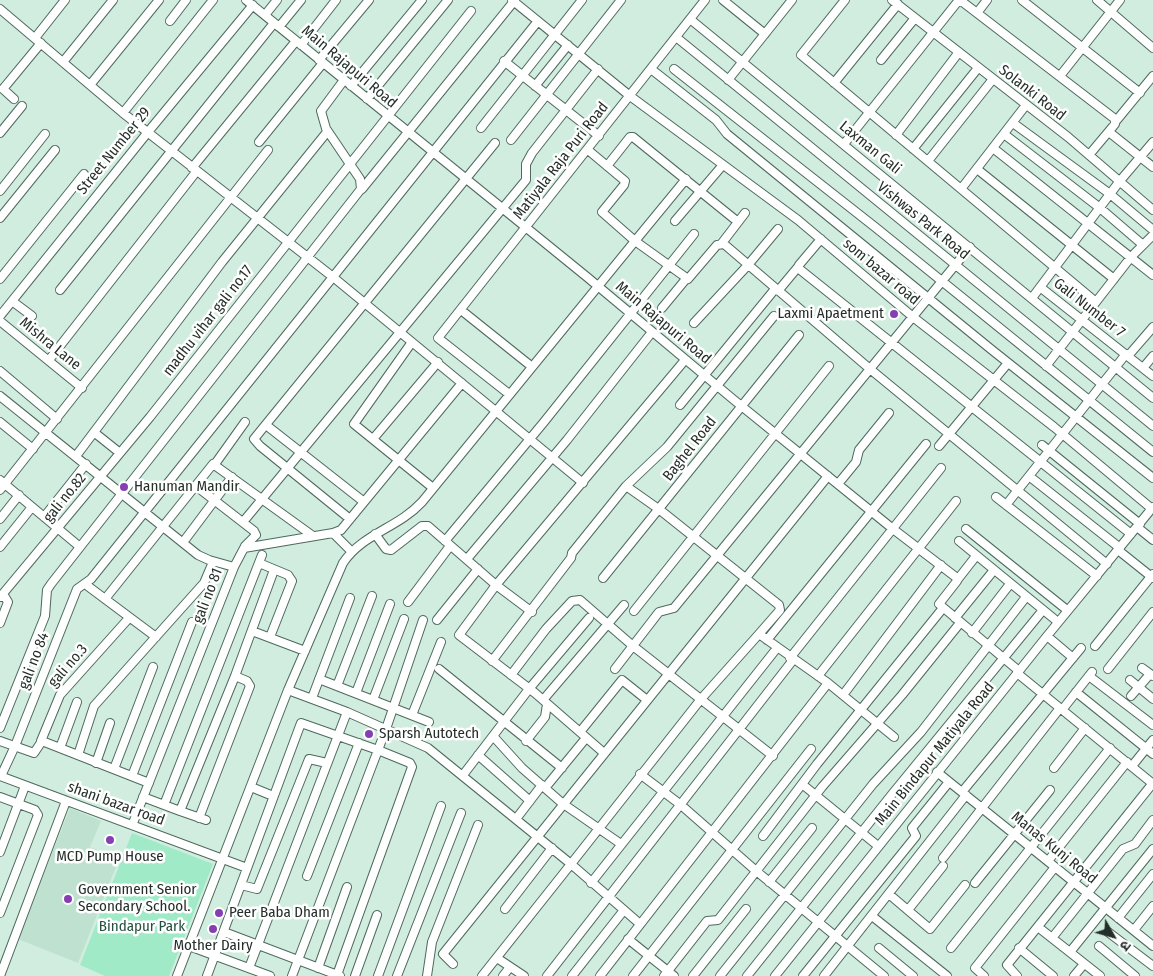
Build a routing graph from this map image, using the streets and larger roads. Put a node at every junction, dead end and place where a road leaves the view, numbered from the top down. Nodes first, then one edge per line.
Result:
1 (65, 0) edge
2 (113, 0) edge
3 (159, 0) edge
4 (186, 0) edge
5 (213, 0) edge
6 (278, 0) edge
7 (301, 0) edge
8 (336, 0) edge
9 (369, 0) edge
10 (422, 0) edge
11 (448, 0) edge
12 (514, 0) edge
13 (582, 0) edge
14 (621, 0) edge
15 (705, 0) edge
16 (723, 0) edge
17 (792, 0) edge
18 (845, 0) edge
19 (959, 0) edge
20 (987, 0) edge
21 (1022, 0) edge
22 (1097, 0) edge
23 (1120, 0) edge
24 (251, 2) edge
25 (895, 2) edge
26 (0, 9) edge
27 (471, 11) dead end
28 (1111, 11) junction
29 (977, 13) junction
30 (266, 15) junction
31 (915, 18) junction
32 (690, 19) junction
33 (170, 21) dead end
34 (538, 21) junction
35 (277, 25) junction
36 (933, 32) junction
37 (765, 34) junction
38 (555, 35) junction
39 (676, 37) junction
40 (38, 40) junction
41 (298, 43) junction
42 (568, 46) junction
43 (1082, 48) junction
44 (1153, 48) edge
45 (959, 52) junction
46 (579, 54) junction
47 (881, 60) dead end
48 (321, 61) junction
49 (504, 61) junction
50 (63, 62) junction
51 (743, 62) junction
52 (978, 68) junction
53 (651, 69) junction
54 (674, 69) dead end
55 (598, 70) junction
56 (523, 76) junction
57 (1060, 76) junction
58 (1153, 76) edge
59 (344, 80) junction
60 (728, 80) junction
61 (993, 80) junction
62 (834, 83) junction
63 (90, 84) junction
64 (351, 86) junction
65 (535, 86) junction
66 (1140, 93) junction
67 (546, 95) junction
68 (630, 96) junction
69 (14, 98) dead end
70 (367, 99) junction
71 (1026, 105) junction
72 (22, 106) dead end
73 (566, 111) junction
74 (869, 112) junction
75 (123, 113) junction
76 (388, 116) junction
77 (1116, 121) junction
78 (1013, 123) junction
79 (481, 128) dead end
80 (327, 130) junction
81 (148, 132) junction
82 (1109, 132) junction
83 (0, 133) edge
84 (407, 133) junction
85 (45, 134) dead end
86 (896, 134) junction
87 (1004, 134) junction
88 (599, 136) junction
89 (511, 140) dead end
90 (259, 142) dead end
91 (1153, 142) edge
92 (495, 143) dead end
93 (844, 144) junction
94 (993, 148) junction
95 (913, 149) junction
96 (55, 150) dead end
97 (268, 150) dead end
98 (588, 150) junction
99 (173, 151) junction
100 (431, 152) junction
101 (1089, 155) junction
102 (1140, 157) junction
103 (928, 161) junction
104 (350, 165) junction
105 (607, 166) junction
106 (722, 166) junction
107 (1153, 167) edge
108 (977, 169) junction
109 (194, 170) junction
110 (84, 174) dead end
111 (465, 178) junction
112 (686, 179) junction
113 (1119, 182) junction
114 (361, 189) junction
115 (962, 189) junction
116 (0, 191) edge
117 (701, 191) junction
118 (1110, 194) junction
119 (230, 197) junction
120 (501, 208) junction
121 (1100, 208) junction
122 (1153, 210) edge
123 (745, 213) dead end
124 (0, 218) edge
125 (257, 218) junction
126 (675, 221) dead end
127 (738, 222) junction
128 (1088, 223) junction
129 (526, 228) junction
130 (778, 229) dead end
131 (1153, 230) edge
132 (694, 234) dead end
133 (1153, 235) edge
134 (821, 239) junction
135 (635, 241) junction
136 (288, 242) junction
137 (722, 242) junction
138 (1072, 244) junction
139 (1143, 245) junction
140 (970, 247) junction
141 (307, 257) junction
142 (1131, 257) junction
143 (748, 265) junction
144 (956, 265) junction
145 (669, 267) junction
146 (798, 267) junction
147 (1055, 267) junction
148 (1153, 275) edge
149 (333, 277) junction
150 (0, 279) edge
151 (686, 279) junction
152 (1114, 279) junction
153 (942, 282) junction
154 (598, 286) junction
155 (1040, 287) junction
156 (60, 290) dead end
157 (776, 290) junction
158 (1032, 298) junction
159 (929, 299) junction
160 (12, 301) junction
161 (1096, 302) junction
162 (366, 304) junction
163 (662, 308) dead end
164 (461, 310) junction
165 (631, 315) junction
166 (0, 316) edge
167 (32, 316) dead end
168 (774, 316) dead end
169 (913, 317) junction
170 (1082, 321) junction
171 (0, 322) edge
172 (694, 323) dead end
173 (1153, 327) edge
174 (401, 332) junction
175 (652, 332) junction
176 (1073, 333) junction
177 (799, 335) dead end
178 (412, 342) junction
179 (893, 342) junction
180 (1060, 350) junction
181 (1127, 355) junction
182 (1153, 356) edge
183 (49, 360) junction
184 (685, 360) junction
185 (438, 362) junction
186 (1008, 363) junction
187 (532, 366) junction
188 (829, 366) dead end
189 (1046, 366) junction
190 (1115, 368) junction
191 (1143, 368) junction
192 (870, 369) junction
193 (0, 371) edge
194 (706, 376) junction
195 (1153, 376) edge
196 (994, 380) junction
197 (462, 383) junction
198 (1102, 384) junction
199 (718, 386) junction
200 (82, 388) junction
201 (509, 394) junction
202 (0, 396) edge
203 (1153, 398) edge
204 (1088, 401) junction
205 (680, 405) dead end
206 (741, 406) junction
207 (971, 407) junction
208 (496, 410) junction
209 (889, 413) dead end
210 (150, 417) joint
211 (1076, 417) junction
212 (58, 419) junction
213 (0, 422) edge
214 (246, 422) dead end
215 (266, 425) junction
216 (1153, 426) edge
217 (46, 433) junction
218 (95, 433) junction
219 (775, 433) junction
220 (949, 434) junction
221 (1062, 434) junction
222 (372, 439) junction
223 (529, 440) junction
224 (926, 444) dead end
225 (939, 446) dead end
226 (1042, 446) dead end
227 (33, 449) junction
228 (1049, 451) junction
229 (1153, 452) edge
230 (120, 453) junction
231 (301, 453) junction
232 (800, 454) junction
233 (76, 456) junction
234 (551, 458) junction
235 (398, 459) junction
236 (1040, 462) junction
237 (86, 464) junction
238 (215, 464) junction
239 (288, 467) junction
240 (941, 468) dead end
241 (101, 475) junction
242 (232, 476) junction
243 (828, 476) junction
244 (1029, 476) junction
245 (1153, 478) edge
246 (583, 484) junction
247 (838, 484) junction
248 (2, 485) edge
249 (196, 486) junction
250 (626, 486) junction
251 (433, 488) junction
252 (1018, 490) junction
253 (123, 494) junction
254 (19, 495) junction
255 (996, 497) dead end
256 (261, 498) junction
257 (214, 501) junction
258 (364, 502) junction
259 (956, 502) dead end
260 (1006, 505) junction
261 (32, 507) junction
262 (660, 510) junction
263 (146, 511) junction
264 (871, 511) junction
265 (1151, 512) edge
266 (44, 517) junction
267 (0, 519) edge
268 (350, 519) junction
269 (242, 522) junction
270 (1138, 525) junction
271 (165, 527) junction
272 (58, 528) junction
273 (893, 529) junction
274 (966, 529) dead end
275 (333, 533) junction
276 (375, 534) junction
277 (1131, 534) junction
278 (313, 536) junction
279 (692, 536) junction
280 (1153, 540) edge
281 (184, 541) junction
282 (959, 541) dead end
283 (448, 544) junction
284 (0, 547) edge
285 (80, 547) junction
286 (244, 548) junction
287 (920, 549) junction
288 (1119, 549) junction
289 (351, 551) junction
290 (262, 555) dead end
291 (716, 555) junction
292 (976, 556) junction
293 (467, 560) junction
294 (213, 562) junction
295 (259, 563) junction
296 (1107, 564) junction
297 (941, 565) junction
298 (234, 567) junction
299 (478, 569) junction
300 (274, 570) junction
301 (994, 570) junction
302 (1097, 576) junction
303 (1152, 576) edge
304 (603, 578) dead end
305 (958, 578) junction
306 (746, 580) junction
307 (1010, 584) junction
308 (82, 585) junction
309 (496, 585) junction
310 (0, 596) edge
311 (372, 596) dead end
312 (1026, 597) junction
313 (350, 598) dead end
314 (105, 599) junction
315 (408, 602) dead end
316 (390, 604) dead end
317 (624, 605) dead end
318 (943, 608) junction
319 (634, 610) dead end
320 (1043, 610) junction
321 (1068, 610) junction
322 (532, 612) junction
323 (1153, 612) edge
324 (130, 618) junction
325 (589, 618) dead end
326 (404, 619) dead end
327 (423, 620) dead end
328 (437, 620) dead end
329 (957, 620) junction
330 (0, 622) edge
331 (192, 622) dead end
332 (1058, 622) junction
333 (608, 624) junction
334 (252, 631) junction
335 (972, 633) junction
336 (759, 634) junction
337 (1047, 636) junction
338 (156, 637) junction
339 (270, 637) junction
340 (767, 640) junction
341 (441, 642) dead end
342 (632, 646) junction
343 (988, 646) junction
344 (1095, 646) dead end
345 (777, 648) junction
346 (1081, 648) dead end
347 (304, 651) junction
348 (1004, 658) junction
349 (1073, 658) junction
350 (792, 659) junction
351 (492, 661) junction
352 (152, 667) dead end
353 (1142, 668) dead end
354 (439, 669) dead end
355 (616, 669) dead end
356 (1108, 669) dead end
357 (1018, 672) junction
358 (669, 673) junction
359 (511, 675) junction
360 (1151, 675) edge
361 (235, 676) junction
362 (818, 676) junction
363 (319, 679) junction
364 (1130, 680) dead end
365 (828, 683) junction
366 (337, 686) junction
367 (1139, 688) junction
368 (529, 689) junction
369 (288, 690) junction
370 (1076, 692) junction
371 (356, 693) junction
372 (1042, 694) junction
373 (843, 695) junction
374 (1131, 696) dead end
375 (312, 698) junction
376 (701, 699) junction
377 (373, 700) junction
378 (647, 700) junction
379 (1153, 700) edge
380 (77, 702) dead end
381 (545, 702) junction
382 (393, 708) junction
383 (1061, 709) junction
384 (862, 711) junction
385 (347, 712) junction
386 (722, 715) junction
387 (412, 716) junction
388 (429, 722) dead end
389 (110, 723) dead end
390 (502, 723) junction
391 (878, 724) junction
392 (1153, 726) edge
393 (0, 728) edge
394 (1085, 728) junction
395 (386, 729) junction
396 (740, 730) junction
397 (580, 732) junction
398 (338, 735) junction
399 (493, 736) junction
400 (586, 738) junction
401 (894, 738) dead end
402 (0, 740) edge
403 (1153, 740) edge
404 (41, 741) junction
405 (526, 741) junction
406 (359, 743) junction
407 (15, 746) junction
408 (60, 748) junction
409 (1110, 748) junction
410 (811, 749) dead end
411 (378, 750) junction
412 (1150, 751) edge
413 (604, 753) junction
414 (78, 755) junction
415 (478, 755) junction
416 (772, 756) junction
417 (96, 762) junction
418 (327, 763) junction
419 (1130, 764) junction
420 (562, 768) junction
421 (1054, 768) dead end
422 (114, 769) junction
423 (937, 772) junction
424 (640, 774) junction
425 (463, 775) junction
426 (0, 776) edge
427 (132, 776) junction
428 (149, 782) junction
429 (949, 782) junction
430 (1153, 783) edge
431 (802, 784) junction
432 (25, 786) junction
433 (251, 786) junction
434 (544, 787) junction
435 (1050, 790) dead end
436 (662, 791) junction
437 (964, 793) junction
438 (816, 794) junction
439 (0, 796) edge
440 (273, 796) junction
441 (144, 797) junction
442 (66, 801) junction
443 (530, 801) junction
444 (562, 803) junction
445 (18, 804) junction
446 (164, 805) junction
447 (681, 805) junction
448 (441, 806) dead end
449 (984, 808) junction
450 (180, 811) junction
451 (461, 813) dead end
452 (845, 818) junction
453 (516, 819) junction
454 (1153, 820) edge
455 (133, 824) junction
456 (478, 825) dead end
457 (599, 827) junction
458 (812, 828) dead end
459 (712, 832) junction
460 (863, 833) junction
461 (1014, 834) junction
462 (536, 835) junction
463 (763, 836) dead end
464 (621, 844) junction
465 (878, 846) junction
466 (1030, 847) junction
467 (552, 848) junction
468 (1153, 849) edge
469 (732, 850) junction
470 (0, 852) edge
471 (223, 858) junction
472 (1048, 861) junction
473 (571, 864) junction
474 (1055, 867) junction
475 (247, 868) junction
476 (755, 870) junction
477 (1153, 874) edge
478 (307, 876) dead end
479 (769, 882) junction
480 (975, 882) dead end
481 (1073, 882) junction
482 (591, 883) junction
483 (241, 885) junction
484 (965, 885) dead end
485 (347, 887) dead end
486 (785, 894) junction
487 (1088, 894) junction
488 (890, 895) junction
489 (609, 898) junction
490 (1153, 906) edge
491 (1105, 907) junction
492 (803, 908) junction
493 (505, 909) dead end
494 (746, 909) dead end
495 (624, 910) junction
496 (908, 910) junction
497 (0, 912) edge
498 (377, 915) dead end
499 (872, 916) junction
500 (1118, 918) junction
501 (818, 923) junction
502 (640, 924) junction
503 (1038, 927) junction
504 (1134, 930) junction
505 (224, 932) junction
506 (1108, 932) dead end
507 (1153, 933) edge
508 (836, 936) junction
509 (1052, 938) junction
510 (628, 939) junction
511 (1150, 943) edge
512 (258, 945) junction
513 (189, 946) junction
514 (1099, 946) dead end
515 (848, 947) junction
516 (879, 948) dead end
517 (951, 948) dead end
518 (1019, 948) junction
519 (1070, 952) junction
520 (215, 956) junction
521 (648, 956) junction
522 (497, 958) junction
523 (296, 959) junction
524 (453, 964) dead end
525 (1084, 964) junction
526 (1153, 966) edge
527 (510, 967) junction
528 (249, 968) junction
529 (318, 968) junction
530 (876, 969) junction
531 (668, 974) edge
532 (338, 975) edge
533 (0, 976) edge
534 (177, 976) edge
535 (208, 976) edge
536 (270, 976) edge
537 (292, 976) edge
538 (354, 976) edge
539 (378, 976) edge
540 (397, 976) edge
541 (426, 976) edge
542 (482, 976) edge
543 (503, 976) edge
544 (524, 976) edge
545 (547, 976) edge
546 (572, 976) edge
547 (600, 976) edge
548 (633, 976) edge
549 (693, 976) edge
550 (720, 976) edge
551 (747, 976) edge
552 (775, 976) edge
553 (803, 976) edge
554 (824, 976) edge
555 (870, 976) edge
556 (884, 976) edge
557 (913, 976) edge
558 (947, 976) edge
559 (984, 976) edge
560 (1017, 976) edge
561 (1053, 976) edge
562 (1074, 976) edge
563 (1100, 976) edge
564 (1135, 976) edge

1 - 40 street
2 - 50 street
3 - 63 street
4 - 33 street
5 - 75 street
6 - 30 street
7 - 35 street
8 - 41 street
9 - 48 street
10 - 64 street
11 - 70 street
12 - 34 street, som bazar road
12 - 84 street
13 - 38 street
14 - 46 street
15 - 32 street, Matiyala Raja Puri Road
16 - 37 street
17 - 37 street
18 - 62 street
19 - 29 street
19 - 36 street
20 - 29 street
21 - 43 street
22 - 28 street
23 - 28 street
24 - 30 street, Main Rajapuri Road
24 - 81 street, Street Number 29
25 - 31 street, Solanki Road
25 - 62 street
26 - 40 street
27 - 76 street, madhu vihar gali no.17
28 - 43 street
28 - 44 street
29 - 57 street
30 - 35 street, Main Rajapuri Road
31 - 36 street, Solanki Road
31 - 47 street
32 - 39 street, Matiyala Raja Puri Road
32 - 51 street, Laxman Gali
34 - 38 street, som bazar road
34 - 49 street
35 - 41 street, Main Rajapuri Road
35 - 99 street
36 - 45 street, Solanki Road
36 - 74 street
37 - 51 street
38 - 42 street, som bazar road
38 - 56 street
39 - 53 street, Matiyala Raja Puri Road
39 - 60 street, Vishwas Park Road
40 - 50 street
40 - 69 street
41 - 48 street, Main Rajapuri Road
41 - 109 street
42 - 46 street, som bazar road
42 - 65 street
43 - 57 street
43 - 66 street
45 - 52 street, Solanki Road
45 - 86 street
46 - 55 street, som bazar road
46 - 67 street
48 - 59 street, Main Rajapuri Road
48 - 90 street
49 - 56 street
49 - 100 street
50 - 63 street
51 - 60 street
51 - 93 street, Laxman Gali
52 - 61 street, Solanki Road
52 - 95 street
53 - 68 street, Matiyala Raja Puri Road
53 - 159 street
54 - 153 street
55 - 68 street, som bazar road
55 - 73 street
56 - 65 street
56 - 79 street
57 - 77 street
58 - 66 street
59 - 64 street, Main Rajapuri Road
59 - 80 street
60 - 144 street, Vishwas Park Road
61 - 71 street, Solanki Road
61 - 103 street
62 - 74 street
63 - 75 street
64 - 70 street, Main Rajapuri Road
65 - 67 street
66 - 77 street
67 - 73 street
67 - 89 street
68 - 88 street, Matiyala Raja Puri Road
68 - 106 street, som bazar road
70 - 76 street, Main Rajapuri Road
71 - 78 street
71 - 101 street, Solanki Road
72 - 83 street
73 - 88 street
73 - 120 street
74 - 86 street
74 - 93 street
75 - 81 street
76 - 84 street, Main Rajapuri Road
76 - 104 street, madhu vihar gali no.17
77 - 82 street
78 - 87 street
78 - 118 street
80 - 104 street
80 - 125 street
81 - 99 street
81 - 160 street, Street Number 29
82 - 101 street
82 - 102 street
84 - 100 street, Main Rajapuri Road
84 - 114 street
85 - 116 street
86 - 95 street
87 - 94 street
87 - 121 street
88 - 98 street, Matiyala Raja Puri Road
91 - 102 street, Gali Number 7
92 - 111 street
93 - 140 street, Laxman Gali
94 - 108 street
94 - 128 street
95 - 103 street
96 - 124 street
97 - 119 street
98 - 105 street
98 - 129 street, Matiyala Raja Puri Road
99 - 109 street
99 - 156 street
100 - 111 street, Main Rajapuri Road
100 - 149 street
101 - 113 street, Solanki Road
102 - 107 street
102 - 113 street, Gali Number 7
103 - 115 street
104 - 114 street
104 - 136 street, madhu vihar gali no.17
105 - 112 street
105 - 135 street
106 - 117 street
106 - 134 street, som bazar road
108 - 115 street
108 - 138 street
109 - 119 street
109 - 183 street
110 - 150 street
111 - 120 street, Main Rajapuri Road
111 - 162 street
112 - 117 street
112 - 135 street
113 - 118 street, Gali Number 7
113 - 122 street, Solanki Road
114 - 141 street
115 - 147 street
117 - 126 street
117 - 127 street
118 - 121 street, Gali Number 7
118 - 131 street
119 - 125 street
119 - 200 street
120 - 129 street, Main Rajapuri Road
120 - 174 street
121 - 128 street, Gali Number 7
121 - 139 street
123 - 127 street
125 - 136 street
125 - 218 street
127 - 137 street
128 - 138 street, Gali Number 7
128 - 142 street
129 - 154 street, Main Rajapuri Road
129 - 164 street, Matiyala Raja Puri Road
130 - 143 street
132 - 145 street
133 - 139 street
134 - 146 street
134 - 169 street, som bazar road
135 - 145 street
135 - 154 street
136 - 141 street
136 - 210 street, madhu vihar gali no.17
137 - 143 street
137 - 151 street
138 - 147 street, Gali Number 7
138 - 152 street
139 - 142 street
140 - 144 street
140 - 158 street, Laxman Gali
141 - 149 street
141 - 253 street
142 - 148 street
142 - 152 street
143 - 157 street
143 - 172 street
144 - 153 street
144 - 180 street, Vishwas Park Road
145 - 151 street
145 - 165 street
146 - 157 street
146 - 179 street
147 - 155 street, Gali Number 7
147 - 161 street
149 - 162 street
149 - 263 street
151 - 163 street
152 - 161 street
153 - 159 street
153 - 189 street
154 - 165 street, Main Rajapuri Road
154 - 187 street
155 - 158 street
155 - 170 street, Gali Number 7
157 - 192 street
157 - 194 street
158 - 176 street, Laxman Gali
159 - 169 street
159 - 186 street
160 - 166 street, Street Number 29
160 - 167 street
161 - 170 street
162 - 174 street
162 - 215 street
164 - 187 street
164 - 201 street, Matiyala Raja Puri Road
165 - 175 street, Main Rajapuri Road
165 - 223 street
168 - 199 street
169 - 179 street
169 - 196 street, som bazar road
170 - 176 street
170 - 181 street, Gali Number 7
171 - 183 street, Mishra Lane
173 - 181 street
174 - 178 street
174 - 231 street
175 - 184 street, Main Rajapuri Road
175 - 234 street
176 - 180 street
176 - 190 street, Laxman Gali
177 - 206 street, Baghel Road
178 - 185 street
178 - 222 street
179 - 192 street
179 - 207 street
180 - 189 street
180 - 198 street, Vishwas Park Road
181 - 190 street
181 - 191 street, Gali Number 7
182 - 191 street
183 - 200 street, Mishra Lane
184 - 194 street, Main Rajapuri Road
184 - 246 street
185 - 197 street
185 - 222 street
186 - 196 street
186 - 211 street
187 - 201 street
188 - 219 street
189 - 204 street
190 - 198 street
190 - 203 street, Laxman Gali
191 - 195 street, Gali Number 7
192 - 220 street
192 - 232 street
193 - 212 street
194 - 199 street, Main Rajapuri Road
194 - 205 street
196 - 207 street
196 - 221 street, som bazar road
197 - 208 street
197 - 235 street
198 - 204 street
198 - 216 street, Vishwas Park Road
199 - 206 street, Main Rajapuri Road
199 - 250 street
200 - 212 street
201 - 208 street
202 - 217 street, gali no 81
204 - 211 street
204 - 229 street
206 - 219 street, Main Rajapuri Road
206 - 262 street, Baghel Road
207 - 220 street
207 - 236 street
208 - 223 street
208 - 251 street
209 - 247 street
210 - 230 street, gali no.82
211 - 221 street
211 - 245 street
212 - 217 street
213 - 227 street
214 - 238 street
215 - 231 street
215 - 239 street
217 - 227 street
217 - 233 street, gali no 81
218 - 230 street
218 - 233 street
219 - 232 street, Main Rajapuri Road
219 - 279 street
220 - 225 street
220 - 252 street
221 - 228 street
221 - 265 street, som bazar road
222 - 235 street
223 - 234 street
223 - 283 street
224 - 264 street
226 - 228 street
227 - 248 street
228 - 236 street
228 - 270 street
230 - 241 street, gali no.82
231 - 239 street
231 - 258 street
232 - 243 street, Main Rajapuri Road
232 - 291 street
233 - 237 street, gali no 81
234 - 246 street
234 - 293 street
235 - 251 street
235 - 258 street
236 - 244 street
236 - 277 street
237 - 241 street, gali no 81
237 - 266 street
238 - 242 street
238 - 249 street
239 - 256 street
239 - 268 street
240 - 273 street
241 - 253 street, gali no 81
241 - 272 street, gali no.82
242 - 256 street
242 - 257 street
243 - 247 street, Main Rajapuri Road
243 - 306 street
244 - 252 street
244 - 288 street
246 - 309 street
247 - 264 street, Main Rajapuri Road
248 - 254 street
249 - 257 street
249 - 271 street
250 - 262 street
250 - 322 street
251 - 276 street
252 - 260 street
252 - 296 street
253 - 263 street, gali no 81
253 - 285 street
254 - 261 street
254 - 267 street
255 - 260 street
256 - 269 street
256 - 278 street
257 - 269 street
257 - 281 street
258 - 268 street
259 - 287 street
260 - 302 street
261 - 266 street
261 - 284 street
262 - 279 street
262 - 304 street, Baghel Road
263 - 271 street, gali no 81
263 - 308 street
264 - 273 street, Main Rajapuri Road
264 - 340 street
265 - 270 street, som bazar road
266 - 272 street
268 - 275 street
269 - 286 street
270 - 277 street, som bazar road
270 - 280 street
271 - 281 street, gali no 81
271 - 314 street
272 - 285 street
272 - 310 street, gali no.82
273 - 287 street, Main Rajapuri Road
273 - 350 street
274 - 321 street
275 - 278 street
275 - 289 street
276 - 283 street
276 - 289 street
277 - 288 street, som bazar road
278 - 286 street
279 - 291 street
279 - 319 street
281 - 294 street, gali no 81
282 - 292 street
283 - 293 street
283 - 315 street
285 - 393 street
286 - 298 street
287 - 297 street, Main Rajapuri Road
287 - 362 street
288 - 296 street, Main Bindapur Matiyala Road
288 - 303 street
289 - 347 street
290 - 295 street
291 - 306 street
291 - 342 street
292 - 301 street
292 - 305 street
293 - 299 street
294 - 298 street, gali no 81
294 - 338 street
295 - 300 street
295 - 446 street
296 - 302 street, Main Bindapur Matiyala Road
297 - 305 street, Main Rajapuri Road
297 - 373 street
298 - 428 street, gali no 81
299 - 309 street
299 - 328 street
300 - 334 street
300 - 339 street
301 - 307 street
301 - 329 street
302 - 321 street, Main Bindapur Matiyala Road
303 - 344 street
305 - 318 street
306 - 336 street
306 - 358 street
307 - 312 street
307 - 335 street
308 - 314 street
308 - 407 street, gali no 84
309 - 322 street
309 - 351 street
310 - 330 street
311 - 366 street
312 - 320 street
312 - 343 street
313 - 363 street
314 - 324 street
316 - 371 street
317 - 333 street
318 - 329 street
318 - 384 street
320 - 332 street
320 - 348 street
321 - 332 street, Main Bindapur Matiyala Road
322 - 351 street
323 - 356 street
324 - 338 street
324 - 404 street, gali no.3
325 - 368 street
326 - 377 street
327 - 382 street
329 - 335 street
329 - 391 street
331 - 427 street
332 - 337 street, Main Bindapur Matiyala Road
333 - 342 street
333 - 359 street
333 - 381 street
334 - 339 street
334 - 361 street
335 - 343 street
336 - 340 street
336 - 376 street
337 - 349 street
337 - 357 street, Main Bindapur Matiyala Road
338 - 414 street
339 - 347 street
340 - 345 street
341 - 387 street
342 - 355 street
342 - 358 street
343 - 348 street
343 - 452 street
345 - 350 street
345 - 386 street
346 - 349 street
347 - 369 street
348 - 357 street
348 - 460 street
349 - 372 street
350 - 362 street
350 - 396 street
351 - 359 street
352 - 422 street
353 - 360 street
354 - 390 street
357 - 372 street
357 - 423 street, Main Bindapur Matiyala Road
358 - 376 street
358 - 378 street
359 - 368 street
360 - 367 street
361 - 450 street
361 - 450 street
362 - 365 street
363 - 366 street
363 - 375 street
364 - 367 street
365 - 373 street
365 - 416 street
366 - 371 street
367 - 374 street
367 - 379 street
368 - 381 street
368 - 390 street
369 - 375 street
369 - 433 street
370 - 383 street
370 - 392 street
370 - 412 street
371 - 377 street
372 - 383 street
372 - 437 street
373 - 384 street
375 - 385 street
376 - 386 street
376 - 424 street
377 - 382 street
378 - 397 street
378 - 413 street
380 - 408 street
381 - 397 street
381 - 405 street
382 - 387 street
382 - 395 street
383 - 394 street
383 - 449 street
384 - 391 street
384 - 431 street
385 - 395 street
385 - 398 street
386 - 396 street
386 - 436 street
387 - 388 street
389 - 417 street
390 - 399 street
390 - 405 street
391 - 401 street
391 - 438 street
394 - 409 street
394 - 421 street
395 - 411 street
395 - 425 street
396 - 416 street
396 - 447 street
397 - 400 street
398 - 406 street
398 - 418 street
398 - 440 street
399 - 415 street
399 - 434 street
400 - 413 street
400 - 420 street
402 - 407 street
403 - 412 street
404 - 407 street
404 - 408 street
405 - 420 street
406 - 411 street
406 - 478 street
407 - 426 street, gali no 84
408 - 414 street
409 - 419 street
409 - 466 street
410 - 469 street
411 - 523 street
411 - 532 street
412 - 419 street
413 - 444 street
414 - 417 street
415 - 425 street
415 - 443 street
416 - 459 street
417 - 422 street
418 - 483 street
418 - 512 street
419 - 430 street
419 - 472 street
420 - 434 street
422 - 427 street
423 - 429 street, Manas Kunj Road
423 - 465 street, Main Bindapur Matiyala Road
424 - 436 street
424 - 457 street
425 - 453 street
426 - 432 street, shani bazar road
427 - 428 street
428 - 441 street, gali no 81
429 - 437 street, Manas Kunj Road
429 - 508 street
430 - 481 street
431 - 438 street
431 - 463 street
432 - 442 street, shani bazar road
432 - 445 street
433 - 440 street
433 - 471 street
434 - 443 street
434 - 444 street
435 - 461 street
436 - 447 street
436 - 464 street
437 - 449 street, Manas Kunj Road
437 - 488 street
438 - 452 street
438 - 476 street
439 - 445 street
440 - 475 street
441 - 446 street
441 - 455 street, gali no 81
442 - 455 street, shani bazar road
442 - 533 street
443 - 453 street
444 - 457 street
444 - 462 street
445 - 470 street
445 - 497 street
446 - 450 street
447 - 459 street
447 - 489 street
448 - 539 street
449 - 461 street, Manas Kunj Road
449 - 496 street
451 - 540 street
452 - 460 street
452 - 486 street
453 - 462 street
454 - 487 street
455 - 471 street, shani bazar road
456 - 541 street
457 - 464 street
457 - 473 street
458 - 479 street
459 - 469 street
459 - 502 street
460 - 465 street
460 - 492 street
461 - 466 street, Manas Kunj Road
461 - 480 street
462 - 467 street
462 - 524 street
464 - 482 street
465 - 501 street, Main Bindapur Matiyala Road
466 - 472 street, Manas Kunj Road
466 - 517 street
467 - 473 street
467 - 493 street
468 - 491 street
469 - 476 street
469 - 521 street
471 - 475 street, shani bazar road
471 - 513 street
472 - 474 street, Manas Kunj Road
473 - 482 street
473 - 522 street
474 - 481 street, Manas Kunj Road
474 - 559 street
475 - 483 street
476 - 479 street
476 - 531 street
477 - 500 street
479 - 486 street
481 - 487 street, Manas Kunj Road
481 - 503 street
482 - 489 street
483 - 505 street
484 - 496 street
485 - 529 street
486 - 492 street
486 - 550 street
487 - 491 street, Manas Kunj Road
487 - 509 street
488 - 496 street
488 - 499 street
489 - 495 street
489 - 545 street
490 - 504 street
491 - 500 street, Manas Kunj Road
491 - 519 street
492 - 501 street
492 - 551 street
494 - 549 street
495 - 502 street
495 - 546 street
498 - 538 street
499 - 515 street
499 - 558 street
500 - 504 street, Manas Kunj Road
501 - 508 street
501 - 552 street, Main Bindapur Matiyala Road
502 - 510 street
503 - 509 street
503 - 518 street
504 - 511 street, Manas Kunj Road
505 - 512 street
505 - 520 street
506 - 526 street
507 - 511 street
508 - 515 street
508 - 553 street
509 - 519 street
510 - 521 street
510 - 547 street
512 - 523 street
512 - 528 street
513 - 520 street
513 - 534 street
514 - 564 street
515 - 530 street
515 - 554 street
516 - 557 street
518 - 560 street
518 - 561 street
519 - 525 street
520 - 528 street
520 - 535 street
521 - 531 street
521 - 548 street
522 - 527 street
522 - 542 street
523 - 529 street
523 - 537 street
525 - 562 street
525 - 563 street
527 - 543 street
527 - 544 street
528 - 536 street
529 - 532 street
530 - 555 street
530 - 556 street

